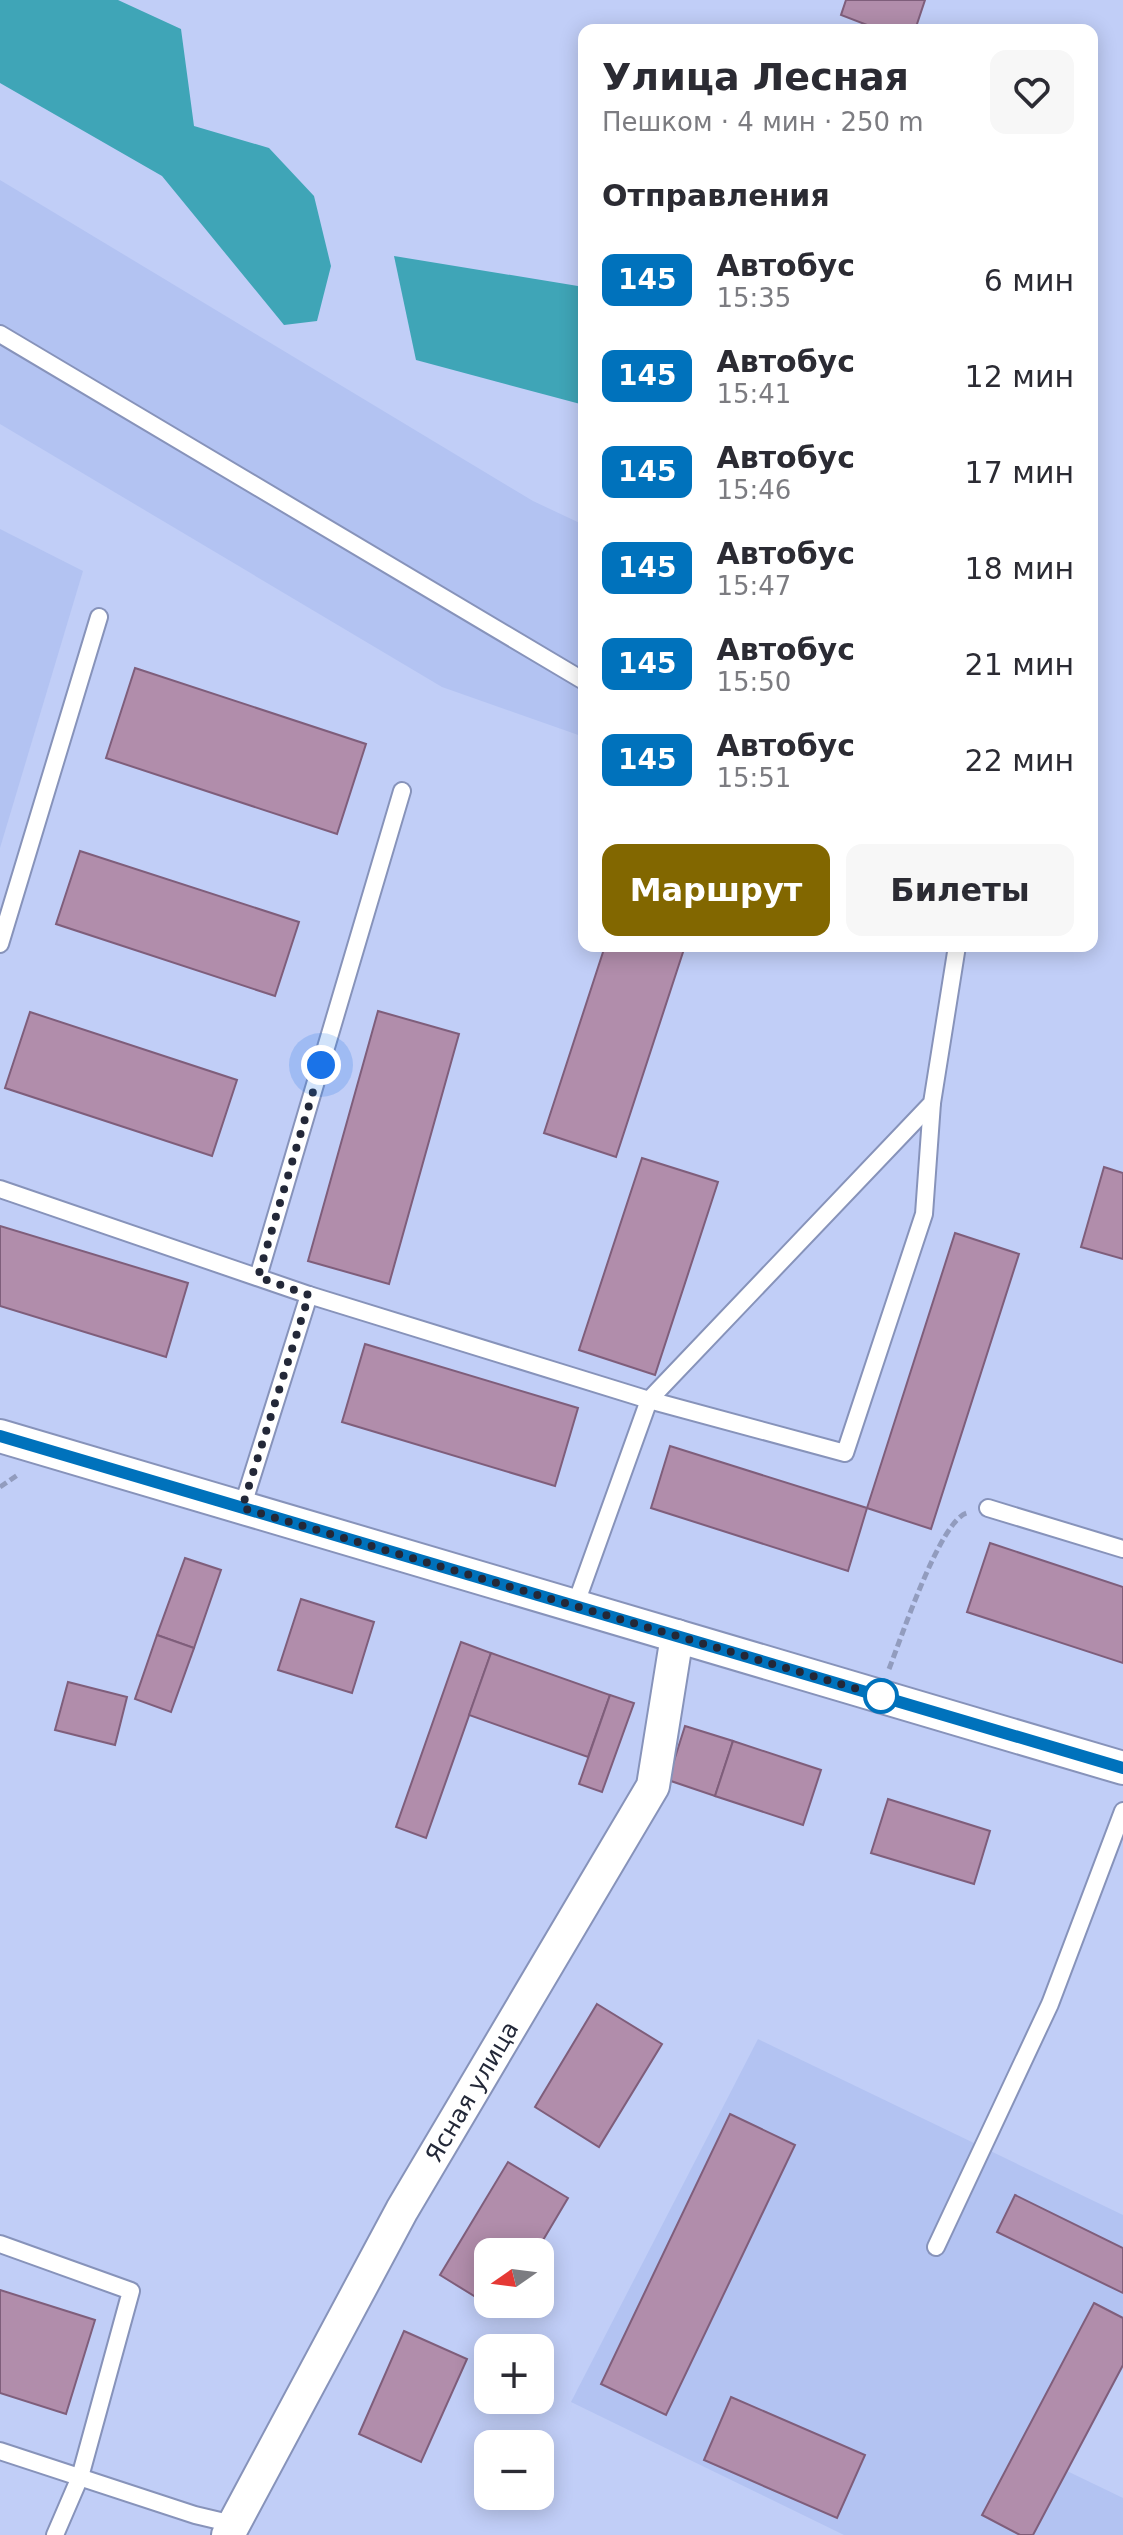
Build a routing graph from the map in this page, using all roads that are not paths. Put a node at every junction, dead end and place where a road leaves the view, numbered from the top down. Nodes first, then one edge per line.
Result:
1 (0, 334) edge
2 (99, 617) dead end
3 (578, 677) edge
4 (402, 791) dead end
5 (0, 944) edge
6 (956, 952) edge
7 (932, 1103) junction
8 (0, 1189) edge
9 (258, 1277) junction
10 (309, 1295) junction
11 (649, 1400) junction
12 (0, 1436) edge
13 (242, 1508) junction
14 (988, 1508) road end
15 (1123, 1549) edge
16 (575, 1606) junction
17 (677, 1636) junction
18 (1123, 1768) edge
19 (1123, 1811) edge
20 (0, 2244) edge
21 (936, 2247) dead end
22 (0, 2451) edge
23 (80, 2477) junction
24 (231, 2530) edge
25 (55, 2535) edge

1 - 3 lane
2 - 5 lane
4 - 9 lane
6 - 7 lane
7 - 11 lane
7 - 11 lane
8 - 9 lane
9 - 10 lane
10 - 11 lane
10 - 13 lane
11 - 16 lane
12 - 13 street
13 - 16 street
14 - 15 lane
16 - 17 street
17 - 18 street
17 - 24 street, Ясная улица
19 - 21 lane
20 - 23 lane
22 - 23 lane
23 - 24 lane
23 - 25 lane

